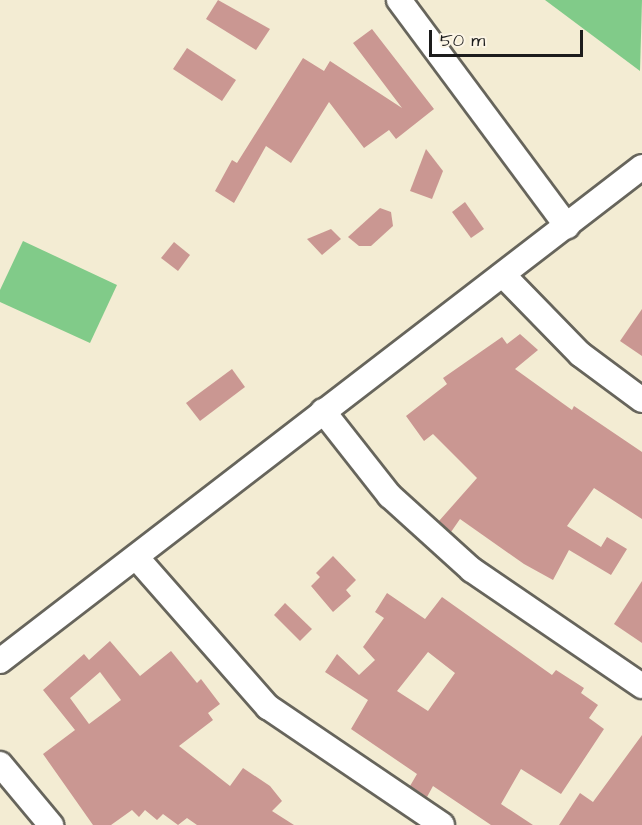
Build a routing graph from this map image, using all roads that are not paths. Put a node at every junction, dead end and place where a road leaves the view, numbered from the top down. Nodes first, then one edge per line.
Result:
1 (399, 0) edge
2 (642, 167) edge
3 (567, 226) junction
4 (504, 276) junction
5 (642, 400) edge
6 (322, 411) junction
7 (136, 557) junction
8 (0, 661) edge
9 (642, 686) edge
10 (0, 764) edge
11 (51, 825) edge
12 (442, 825) edge

1 - 3 street
2 - 3 street
3 - 4 street
4 - 5 street
4 - 6 street
6 - 7 street
6 - 9 street
7 - 8 street
7 - 12 street
10 - 11 street

